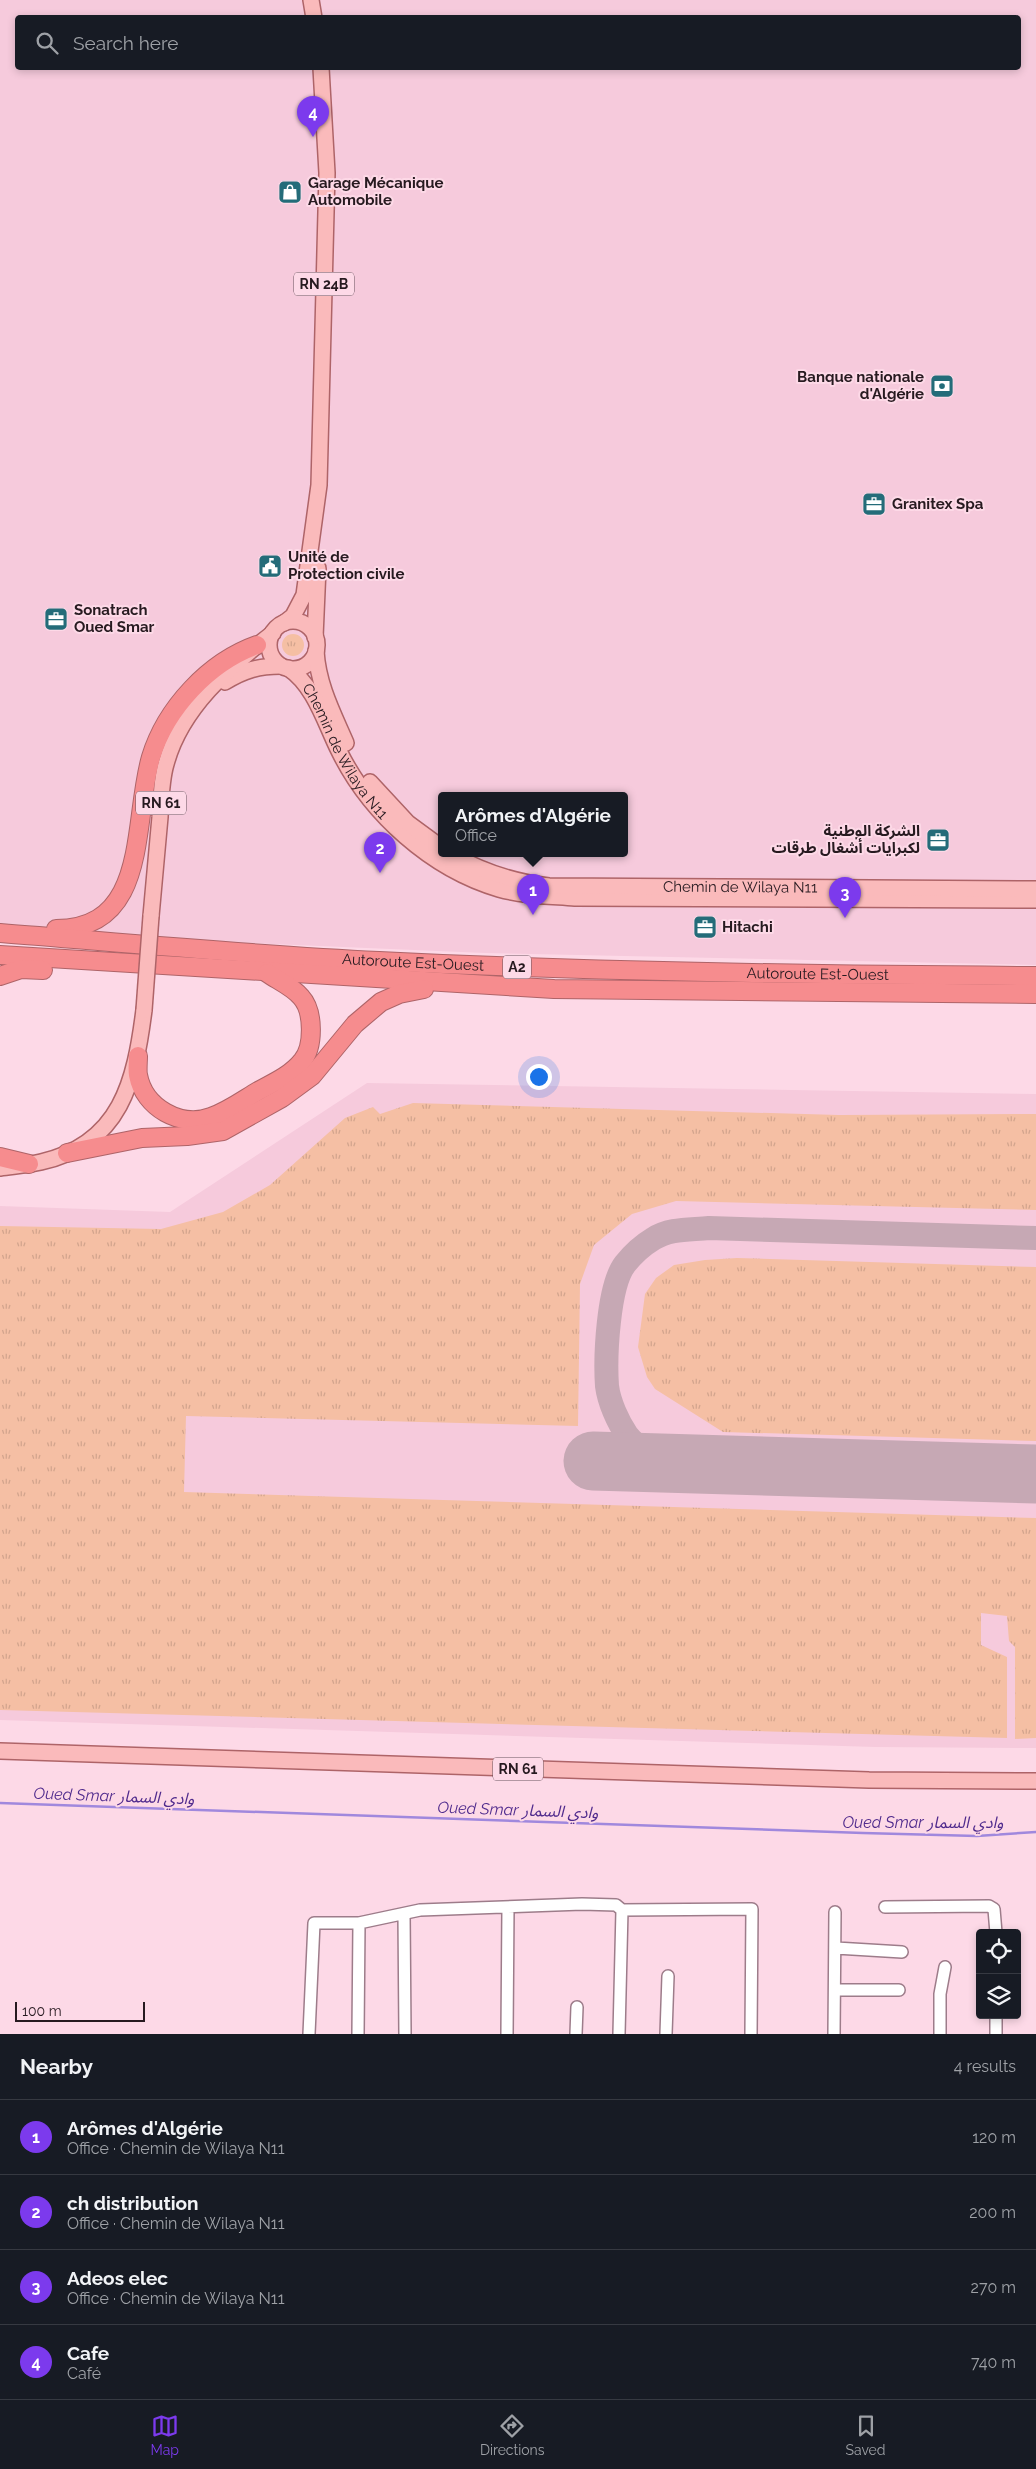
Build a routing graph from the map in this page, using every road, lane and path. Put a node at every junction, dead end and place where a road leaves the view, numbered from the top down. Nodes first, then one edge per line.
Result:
1 (311, 0) edge
2 (314, 15) edge
3 (321, 70) edge
4 (318, 501) junction
5 (278, 628) junction
6 (316, 644) junction
7 (257, 645) junction
8 (284, 667) junction
9 (201, 699) junction
10 (438, 845) edge
11 (457, 857) edge
12 (1036, 889) edge
13 (1036, 900) edge
14 (0, 931) edge
15 (0, 955) edge
16 (124, 965) junction
17 (266, 973) junction
18 (0, 976) edge
19 (1036, 976) edge
20 (470, 986) junction
21 (1036, 994) edge
22 (138, 1056) junction
23 (67, 1153) junction
24 (0, 1157) edge
25 (29, 1164) junction
26 (0, 1168) edge
27 (0, 1751) edge
28 (1036, 1781) edge
29 (508, 1907) junction
30 (885, 1907) dead end
31 (622, 1910) junction
32 (835, 1912) dead end
33 (404, 1914) junction
34 (359, 1922) junction
35 (996, 1929) edge
36 (836, 1948) junction
37 (902, 1952) dead end
38 (945, 1967) dead end
39 (668, 1976) dead end
40 (836, 1990) junction
41 (899, 1990) dead end
42 (577, 2007) dead end
43 (996, 2019) edge
44 (309, 2034) edge
45 (358, 2034) edge
46 (405, 2034) edge
47 (507, 2034) edge
48 (576, 2034) edge
49 (619, 2034) edge
50 (666, 2034) edge
51 (751, 2034) edge
52 (834, 2034) edge
53 (940, 2034) edge
54 (996, 2034) edge

1 - 2 main road
3 - 4 main road, RN 24B
4 - 5 main road, RN 61
4 - 6 main road, Chemin de Wilaya N11
5 - 6 main road
5 - 7 main road, RN 61
5 - 8 main road
6 - 8 main road
6 - 10 main road, Chemin de Wilaya N11
7 - 9 main road, RN 61
7 - 14 highway
8 - 9 main road, RN 61
8 - 13 main road, Chemin de Wilaya N11
9 - 22 main road, RN 61, bridge
11 - 12 main road, Chemin de Wilaya N11
14 - 19 highway, Autoroute Est-Ouest / A2
15 - 16 highway, Autoroute Est-Ouest / A2
16 - 17 highway, Autoroute Est-Ouest / A2
16 - 18 highway
17 - 20 highway, Autoroute Est-Ouest / A2
17 - 22 highway
20 - 21 highway, Autoroute Est-Ouest / A2
20 - 23 highway
22 - 23 main road, RN 61
23 - 25 main road, RN 61
24 - 25 highway
25 - 26 main road, RN 61
27 - 28 main road, RN 61
29 - 31 street
29 - 33 street
29 - 47 street
30 - 35 street
31 - 49 street
31 - 51 street
32 - 36 street
33 - 34 street
33 - 46 street
34 - 44 street
34 - 45 street
36 - 37 street
36 - 40 street
38 - 53 street
39 - 50 street
40 - 41 street
40 - 52 street
42 - 48 street
43 - 54 street

